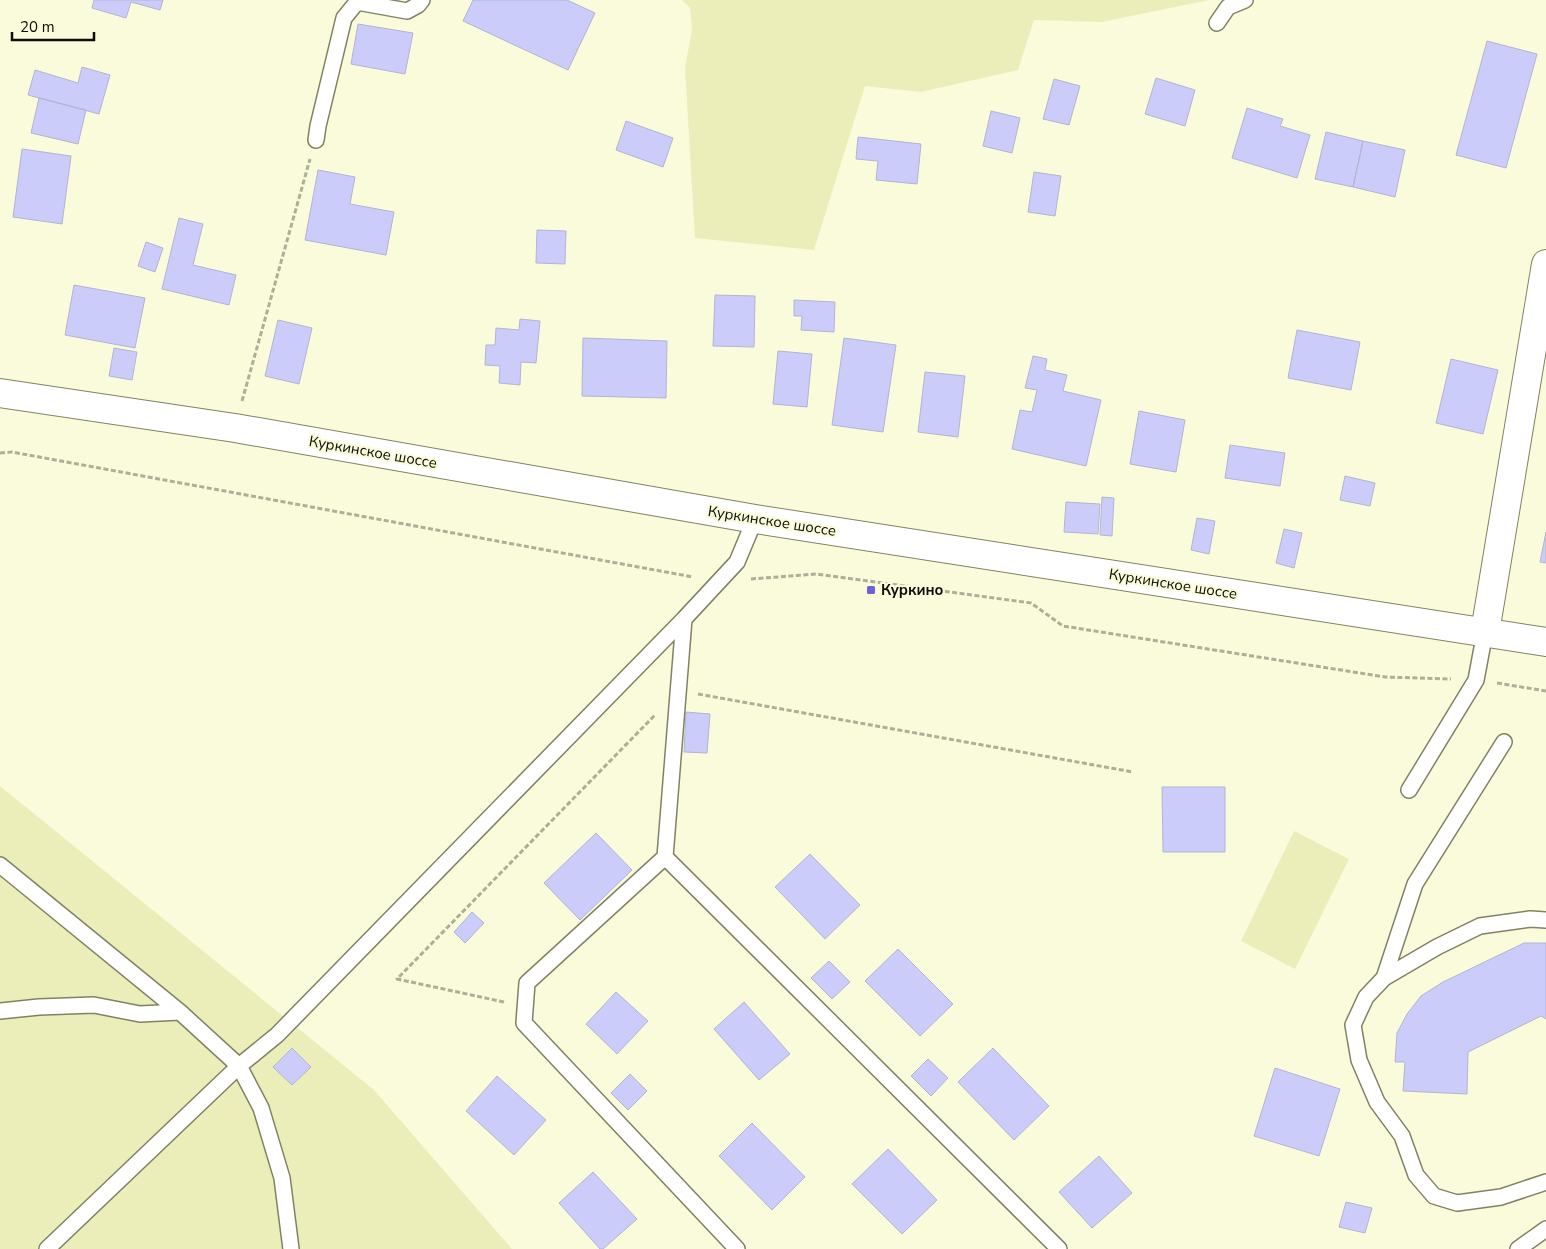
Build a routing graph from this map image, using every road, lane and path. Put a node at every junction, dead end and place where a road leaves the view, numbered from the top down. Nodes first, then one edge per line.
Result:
1 (422, 0) edge
2 (1246, 0) edge
3 (1217, 23) dead end
4 (316, 140) joint
5 (1546, 264) edge
6 (0, 393) edge
7 (235, 428) junction
8 (0, 453) edge
9 (754, 519) junction
10 (719, 582) junction
11 (684, 619) junction
12 (1485, 632) junction
13 (1546, 642) edge
14 (1476, 680) junction
15 (678, 691) junction
16 (1546, 691) edge
17 (1504, 742) dead end
18 (1133, 772) dead end
19 (1409, 790) dead end
20 (665, 857) junction
21 (0, 865) edge
22 (1546, 920) edge
23 (1384, 978) junction
24 (525, 1006) junction
25 (0, 1012) edge
26 (180, 1012) junction
27 (239, 1066) junction
28 (1546, 1182) edge
29 (1546, 1229) edge
30 (47, 1249) edge
31 (291, 1249) edge
32 (737, 1249) edge
33 (1059, 1249) edge
34 (1518, 1249) edge

1 - 4 lane
2 - 3 lane
4 - 7 path
5 - 12 main road
6 - 7 main road, Куркинское шоссе
7 - 9 main road, Куркинское шоссе
8 - 10 path
9 - 10 lane
9 - 12 main road, Куркинское шоссе
10 - 11 lane
10 - 14 path
11 - 15 lane
11 - 27 lane
12 - 13 main road, Куркинское шоссе
12 - 14 lane
14 - 16 path
14 - 19 lane
15 - 18 path
15 - 20 lane
15 - 24 path
17 - 23 lane
20 - 24 lane
20 - 33 lane
21 - 26 lane
22 - 23 lane
23 - 28 lane
24 - 32 lane
25 - 26 lane
26 - 27 lane
27 - 30 lane
27 - 31 lane
29 - 34 lane

